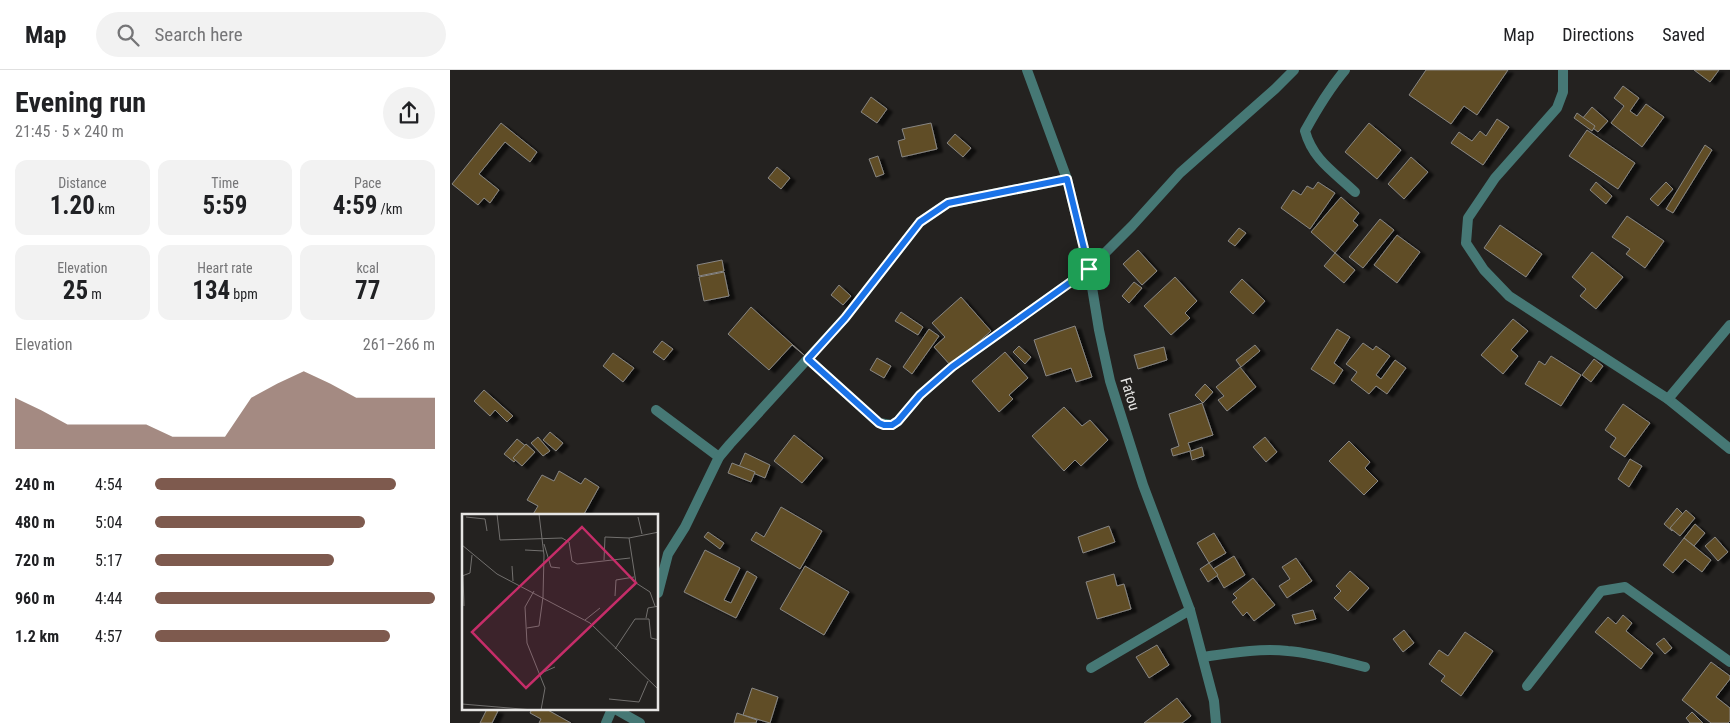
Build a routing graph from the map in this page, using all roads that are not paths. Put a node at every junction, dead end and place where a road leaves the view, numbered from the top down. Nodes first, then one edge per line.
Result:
1 (1027, 70) edge
2 (1294, 70) edge
3 (1345, 70) edge
4 (1563, 70) edge
5 (1067, 179) junction
6 (1355, 192) dead end
7 (1089, 269) junction
8 (1730, 326) edge
9 (808, 359) junction
10 (1668, 399) junction
11 (656, 410) dead end
12 (1730, 449) edge
13 (720, 457) junction
14 (659, 589) edge
15 (1190, 610) junction
16 (1203, 657) junction
17 (1730, 662) edge
18 (1365, 667) dead end
19 (1092, 668) dead end
20 (1527, 686) dead end
21 (612, 710) edge
22 (615, 710) edge
23 (606, 723) edge
24 (640, 723) edge
25 (1216, 723) edge

1 - 5 street, Fatou
2 - 7 street
3 - 6 street
4 - 10 street
5 - 7 street, Fatou
5 - 9 street
7 - 9 street
7 - 15 street, Fatou
8 - 10 street
9 - 13 street
10 - 12 street
11 - 13 street
13 - 14 street
15 - 16 street, Fatou
15 - 19 street
16 - 18 street
16 - 25 street, Fatou
17 - 20 street
21 - 23 street
22 - 24 street

